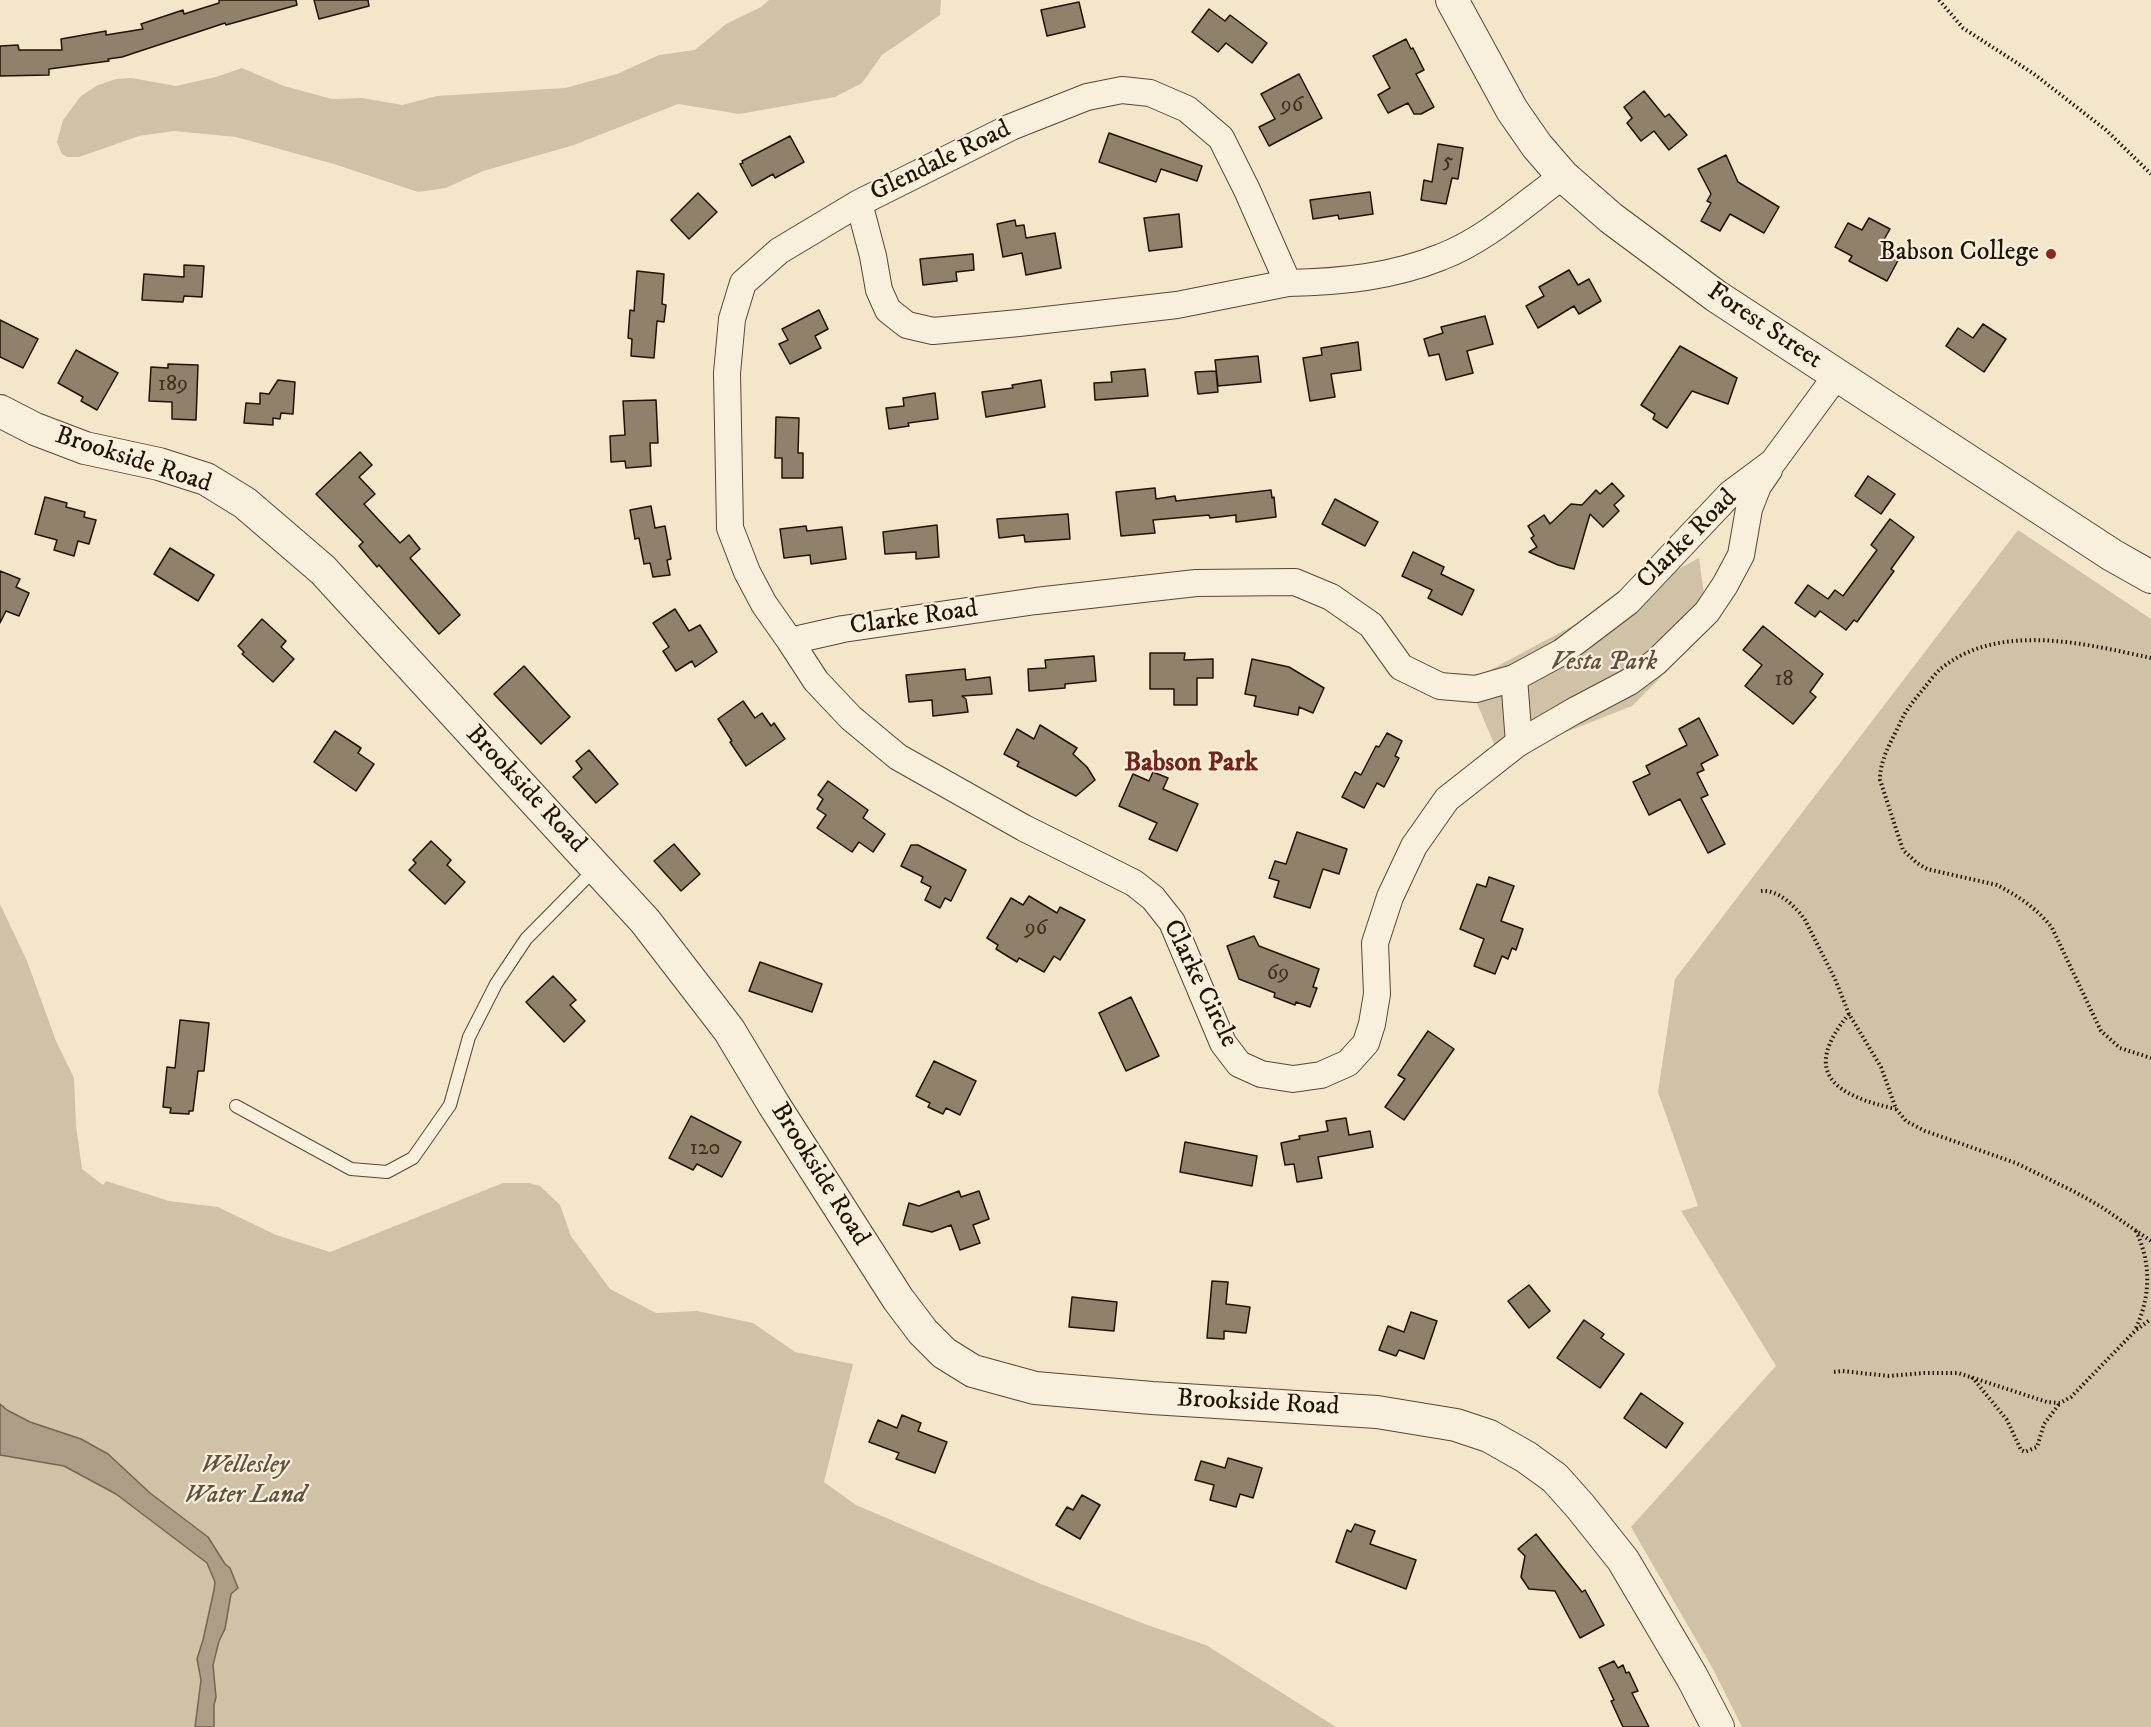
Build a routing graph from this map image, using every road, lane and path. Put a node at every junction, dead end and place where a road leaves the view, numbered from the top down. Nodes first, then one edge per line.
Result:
1 (1452, 0) edge
2 (1939, 0) edge
3 (2151, 174) edge
4 (1563, 176) junction
5 (859, 203) junction
6 (1288, 283) junction
7 (1837, 375) junction
8 (0, 411) edge
9 (1773, 462) junction
10 (2151, 577) edge
11 (790, 641) junction
12 (2151, 658) edge
13 (1514, 678) junction
14 (1519, 743) junction
15 (596, 868) junction
16 (1761, 891) dead end
17 (1849, 1014) junction
18 (2151, 1058) edge
19 (237, 1106) dead end
20 (1896, 1109) junction
21 (2136, 1231) junction
22 (2151, 1241) edge
23 (2151, 1319) edge
24 (2135, 1331) junction
25 (1834, 1372) dead end
26 (1971, 1377) junction
27 (2060, 1403) junction
28 (1718, 1727) edge

1 - 4 street, Forest Street
2 - 3 path
4 - 6 street, Glendale Road
4 - 7 street, Forest Street
5 - 6 street, Glendale Road
5 - 6 street, Glendale Road
5 - 11 street
7 - 9 street, Clarke Road
7 - 10 street, Forest Street
8 - 15 street, Brookside Road
9 - 13 street, Clarke Road
9 - 14 street, Clarke Circle
11 - 13 street, Clarke Road
11 - 14 street, Clarke Circle
12 - 18 path
13 - 14 street
15 - 19 lane
15 - 28 street, Brookside Road
16 - 17 path
17 - 20 path
17 - 20 path
20 - 21 path
21 - 22 path
21 - 24 path
23 - 24 path
24 - 27 path
25 - 26 path
26 - 27 path
26 - 27 path

